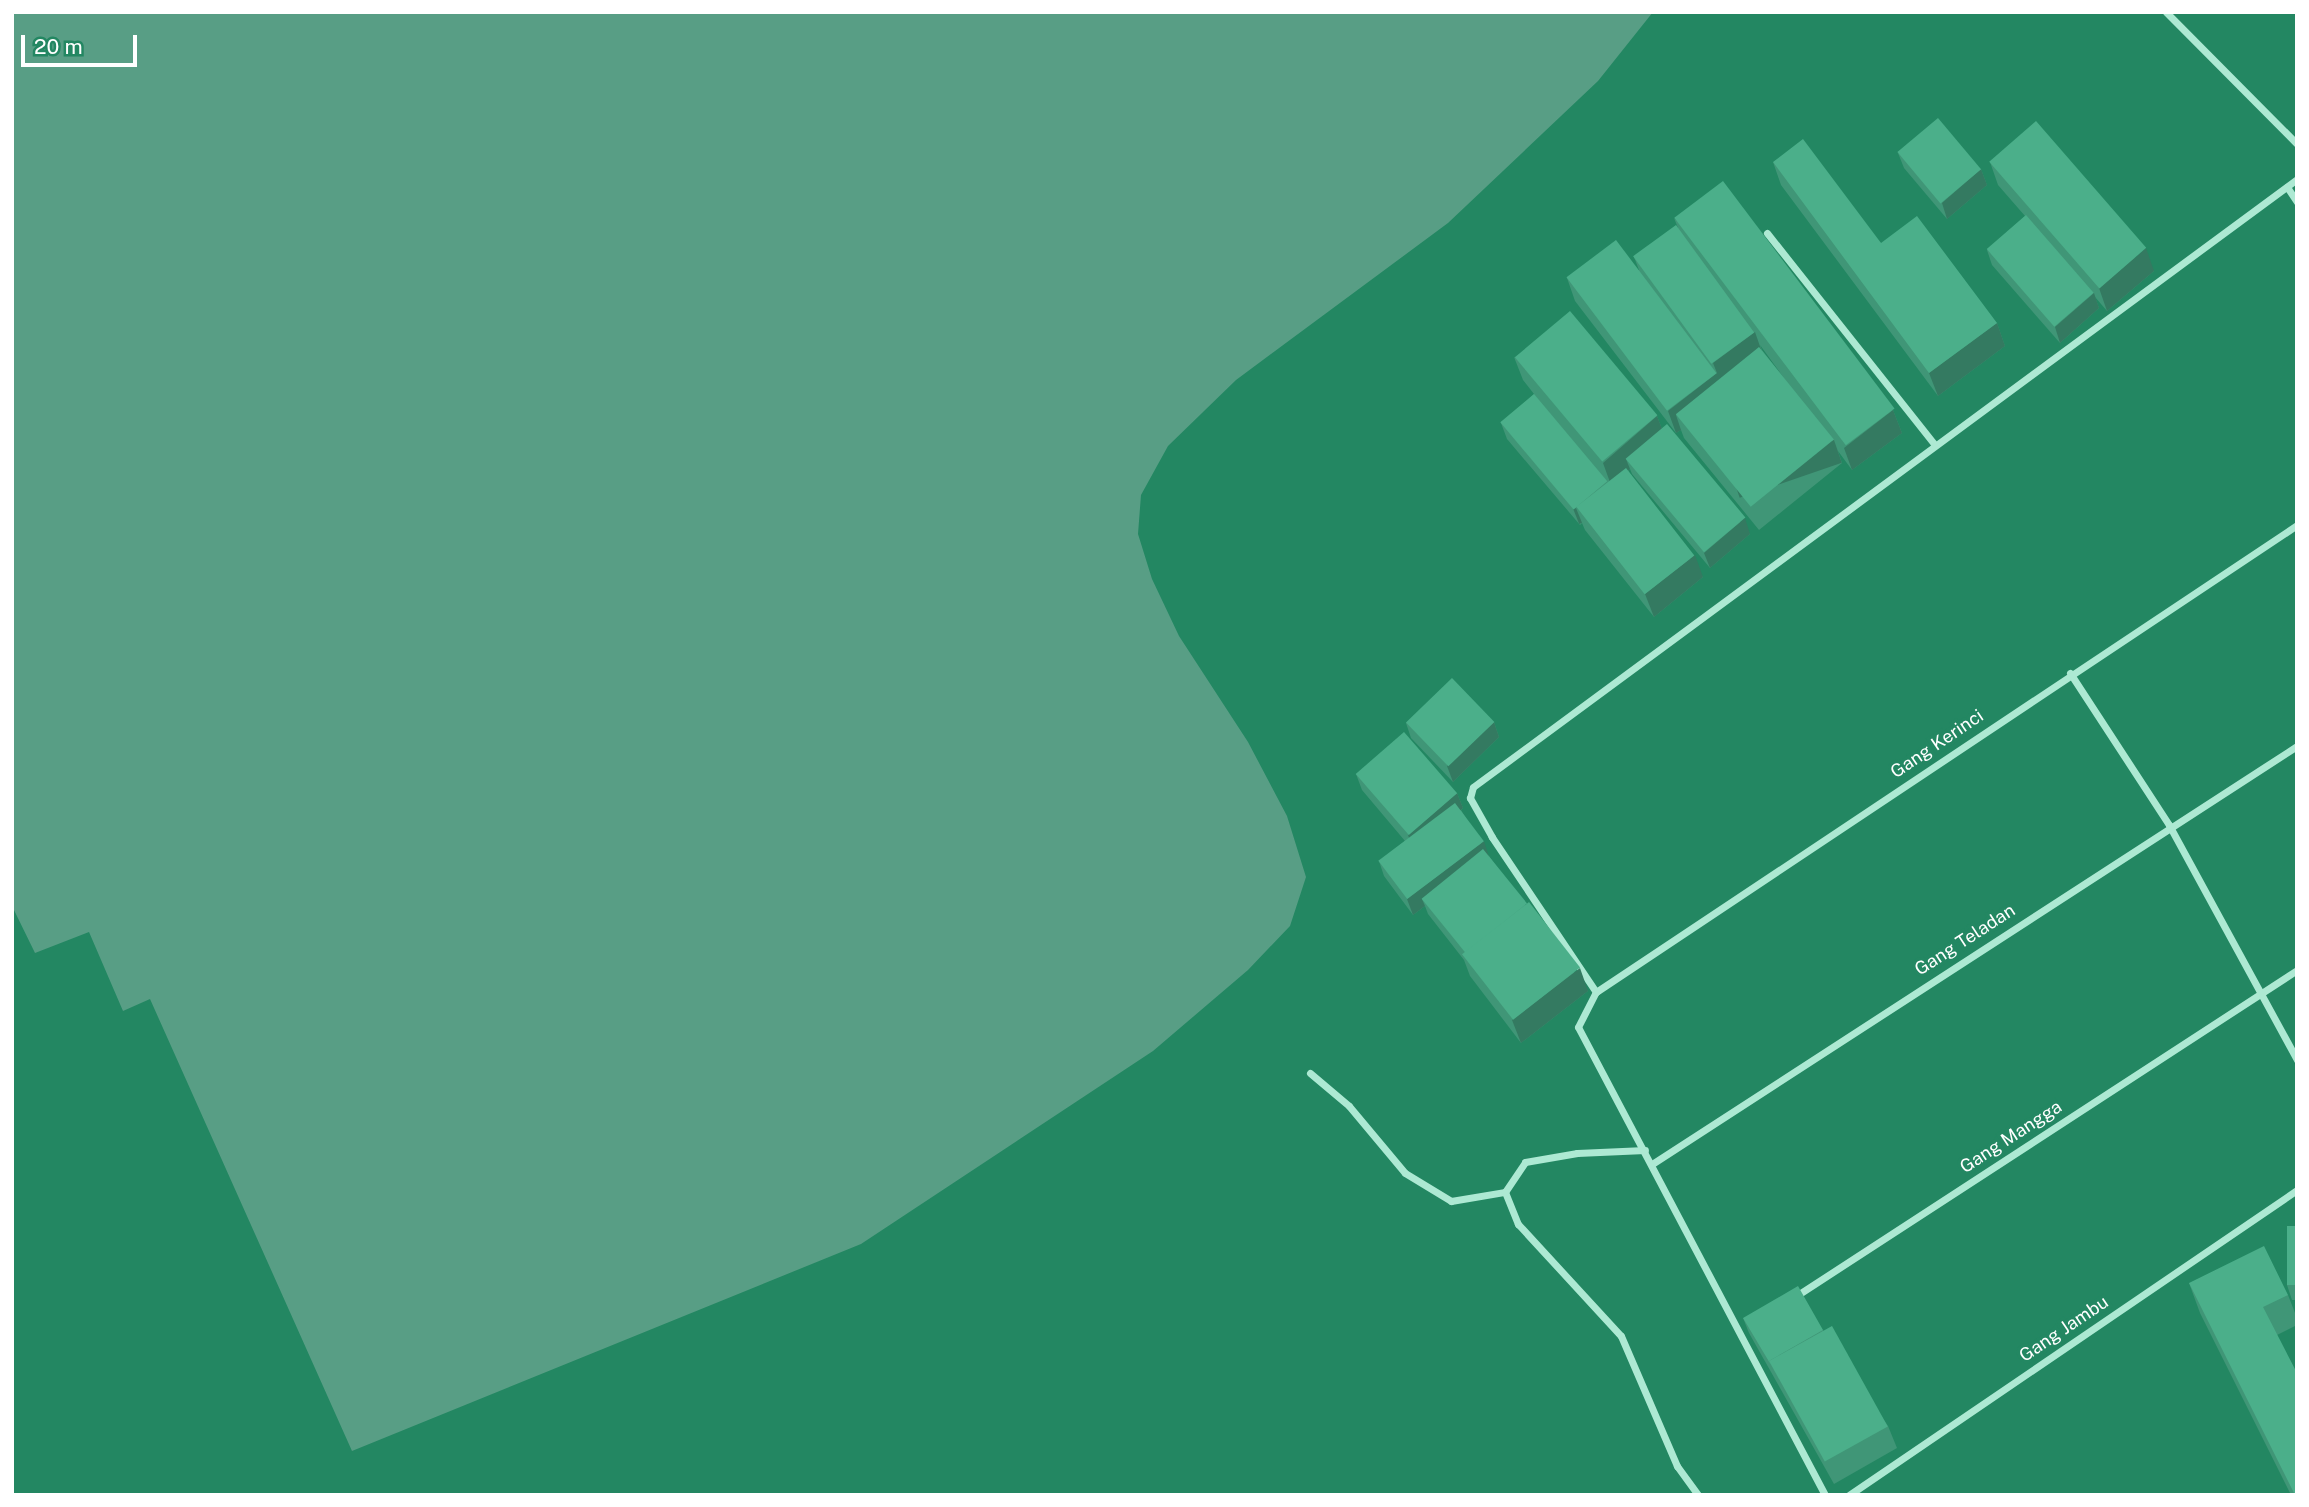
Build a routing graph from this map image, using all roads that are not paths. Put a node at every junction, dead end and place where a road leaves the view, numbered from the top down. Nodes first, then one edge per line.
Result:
1 (2166, 12) edge
2 (2297, 144) edge
3 (2297, 179) edge
4 (2287, 187) junction
5 (2297, 202) edge
6 (1767, 233) dead end
7 (1934, 444) junction
8 (2297, 525) edge
9 (2070, 673) junction
10 (2297, 747) edge
11 (2169, 825) junction
12 (2297, 970) edge
13 (1597, 992) junction
14 (2259, 992) junction
15 (2297, 1060) edge
16 (1310, 1073) dead end
17 (1644, 1150) junction
18 (1652, 1164) junction
19 (2297, 1190) edge
20 (1505, 1192) junction
21 (1789, 1301) edge
22 (1754, 1324) edge
23 (1743, 1331) junction
24 (1698, 1495) edge
25 (1825, 1495) edge
26 (1849, 1495) edge

1 - 2 street
3 - 4 street
4 - 5 street
4 - 7 street
6 - 7 street
7 - 13 street
8 - 9 street, Gang Kerinci
9 - 11 street
9 - 13 street, Gang Kerinci
10 - 11 street, Gang Teladan
11 - 14 street
11 - 18 street, Gang Teladan
12 - 14 street, Gang Mangga
13 - 17 street
14 - 15 street
14 - 21 street, Gang Mangga
16 - 20 street
17 - 18 street
17 - 20 street
18 - 23 street
19 - 26 street, Gang Jambu
20 - 24 street
22 - 23 street
23 - 25 street

